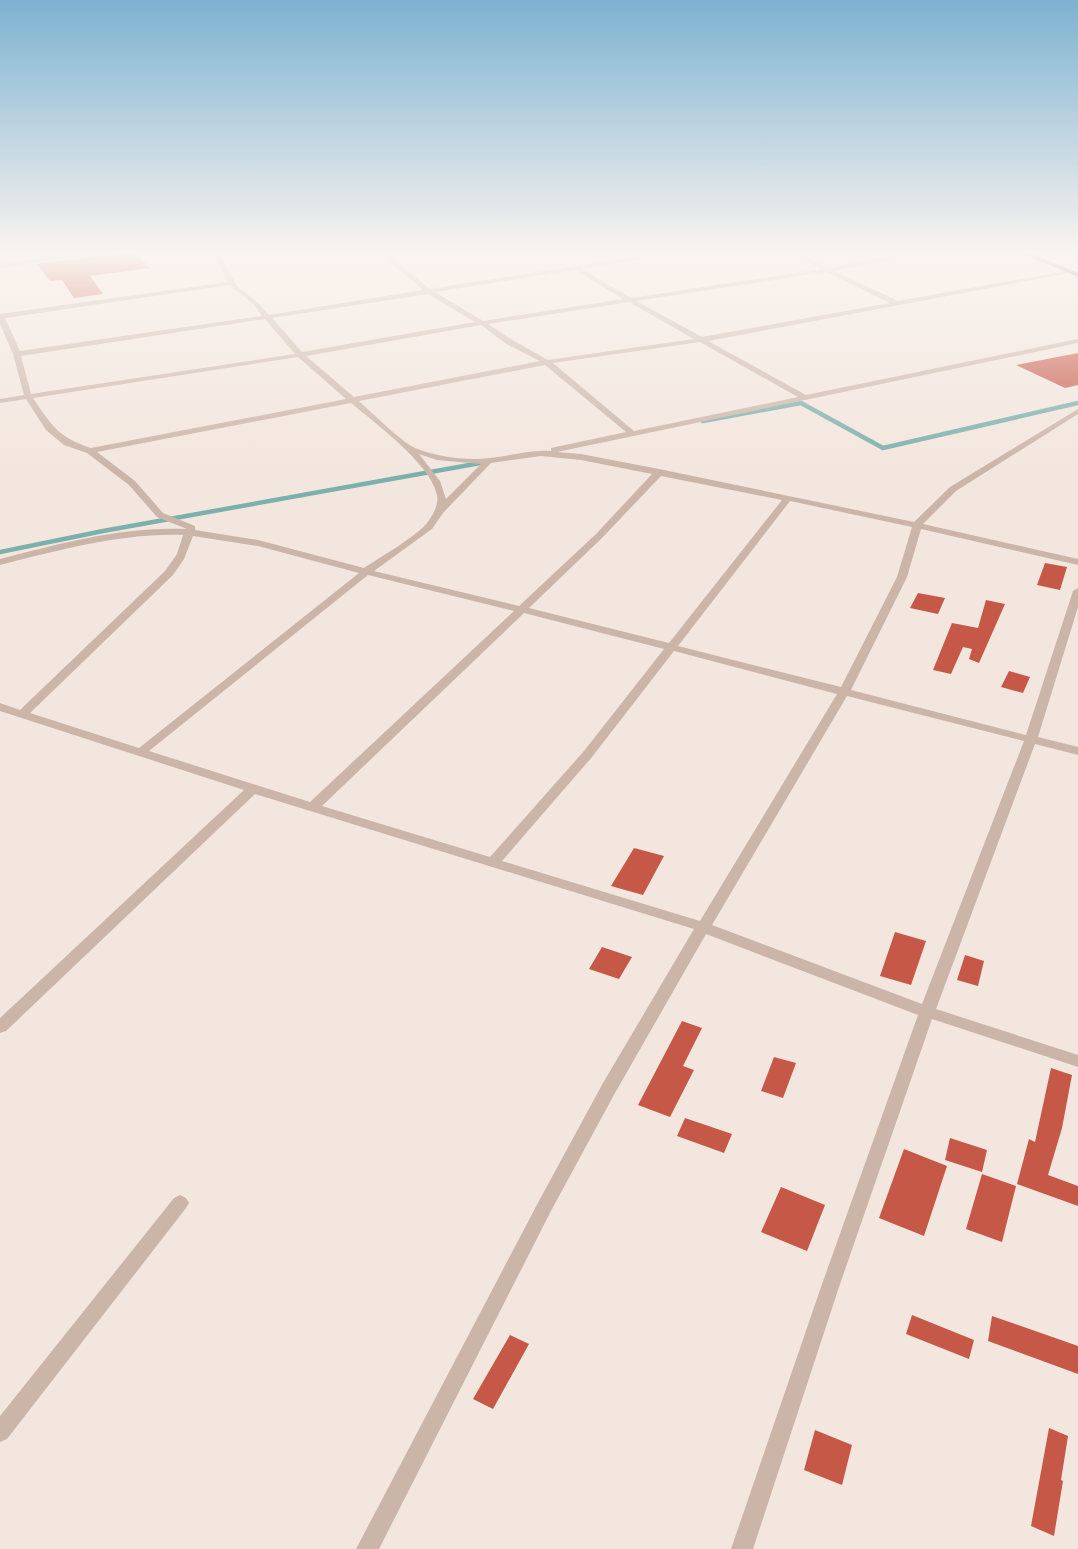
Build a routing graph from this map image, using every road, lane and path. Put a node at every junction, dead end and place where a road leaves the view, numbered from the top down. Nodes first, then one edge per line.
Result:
1 (3, 324) edge
2 (217, 324) edge
3 (273, 324) edge
4 (475, 324) edge
5 (484, 324) edge
6 (671, 324) edge
7 (783, 324) edge
8 (700, 340) junction
9 (1078, 341) edge
10 (17, 354) junction
11 (300, 355) junction
12 (547, 362) junction
13 (28, 396) junction
14 (804, 398) junction
15 (352, 400) junction
16 (0, 401) edge
17 (1078, 411) edge
18 (633, 434) junction
19 (410, 449) junction
20 (90, 451) junction
21 (541, 453) junction
22 (488, 461) junction
23 (659, 472) junction
24 (788, 498) junction
25 (440, 511) junction
26 (917, 525) junction
27 (189, 532) junction
28 (204, 533) junction
29 (0, 562) edge
30 (1078, 562) edge
31 (366, 572) junction
32 (1078, 591) edge
33 (523, 609) junction
34 (672, 649) junction
35 (844, 692) junction
36 (0, 708) edge
37 (20, 715) junction
38 (1031, 739) junction
39 (1078, 750) edge
40 (141, 752) junction
41 (253, 789) junction
42 (313, 807) junction
43 (493, 862) junction
44 (703, 927) junction
45 (927, 1012) junction
46 (0, 1027) edge
47 (1078, 1061) edge
48 (180, 1203) dead end
49 (0, 1432) edge
50 (367, 1549) edge
51 (742, 1549) edge

1 - 10 street
2 - 10 street
3 - 11 street
4 - 11 street
5 - 12 street
6 - 8 street
7 - 8 street
8 - 12 street
8 - 14 street
9 - 14 street
10 - 13 street
11 - 13 street
11 - 15 street
12 - 15 street
12 - 18 street
13 - 16 street
13 - 20 street
14 - 18 street
15 - 19 street
15 - 20 street
17 - 26 street
18 - 21 street
19 - 22 street
19 - 25 street
20 - 28 street
21 - 22 street
21 - 23 street
22 - 25 street
23 - 24 street
23 - 33 street
24 - 26 street
24 - 34 street
25 - 31 street
26 - 30 street
26 - 35 street
27 - 28 street
27 - 29 street
27 - 37 street
28 - 31 street
31 - 33 street
31 - 40 street
32 - 38 street
33 - 34 street
33 - 42 street
34 - 35 street
34 - 43 street
35 - 38 street
35 - 44 street
36 - 37 street
37 - 40 street
38 - 39 street
38 - 45 street
40 - 41 street
41 - 42 street
41 - 46 street
42 - 43 street
43 - 44 street
44 - 45 street
44 - 50 street
45 - 47 street
45 - 51 street
48 - 49 street

